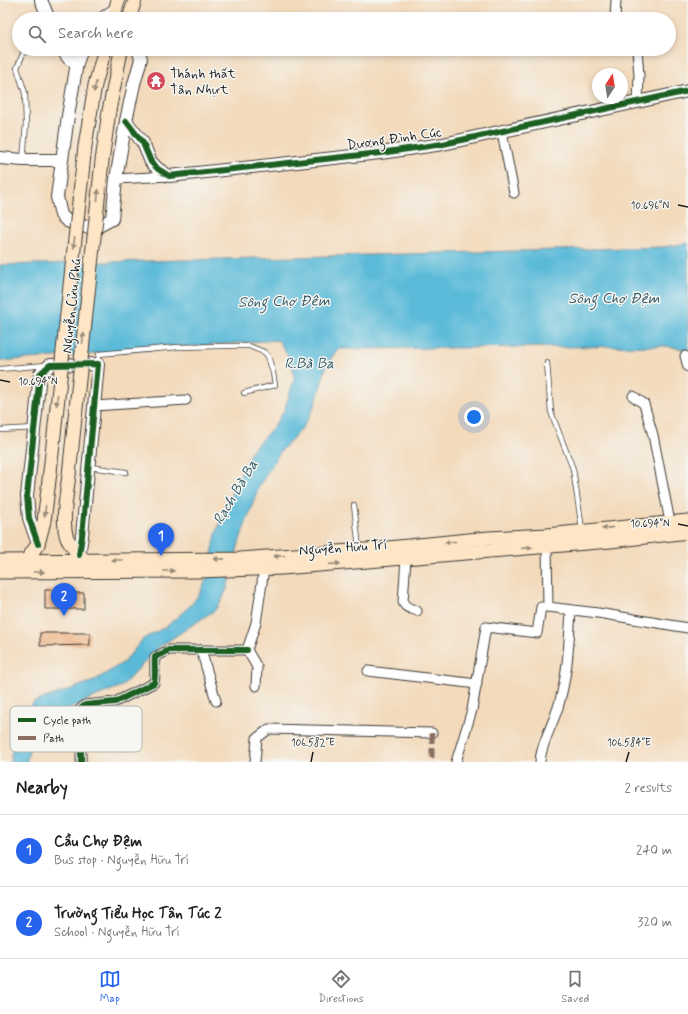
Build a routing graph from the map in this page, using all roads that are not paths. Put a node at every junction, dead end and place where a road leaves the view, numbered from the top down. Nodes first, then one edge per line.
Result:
1 (41, 0) edge
2 (135, 0) edge
3 (616, 0) edge
4 (45, 12) edge
5 (131, 12) edge
6 (615, 12) edge
7 (21, 56) edge
8 (66, 56) edge
9 (80, 56) edge
10 (103, 56) edge
11 (120, 56) edge
12 (140, 56) edge
13 (638, 56) edge
14 (77, 63) junction
15 (688, 91) edge
16 (638, 102) junction
17 (126, 121) junction
18 (502, 132) junction
19 (0, 158) edge
20 (23, 160) junction
21 (61, 160) junction
22 (169, 176) junction
23 (116, 179) junction
24 (514, 193) dead end
25 (686, 356) dead end
26 (547, 363) dead end
27 (98, 364) junction
28 (50, 365) junction
29 (688, 367) edge
30 (0, 369) edge
31 (244, 393) dead end
32 (633, 396) dead end
33 (186, 400) dead end
34 (94, 406) junction
35 (34, 428) junction
36 (0, 430) edge
37 (88, 466) junction
38 (126, 472) dead end
39 (354, 505) dead end
40 (688, 521) edge
41 (670, 522) junction
42 (582, 531) junction
43 (688, 532) edge
44 (38, 544) junction
45 (489, 544) junction
46 (547, 546) junction
47 (359, 550) junction
48 (82, 558) junction
49 (406, 558) junction
50 (0, 561) edge
51 (26, 561) junction
52 (240, 564) junction
53 (198, 565) junction
54 (264, 568) junction
55 (0, 572) edge
56 (548, 607) junction
57 (571, 610) junction
58 (417, 611) dead end
59 (688, 628) edge
60 (201, 650) junction
61 (247, 650) junction
62 (368, 671) dead end
63 (476, 684) junction
64 (256, 686) dead end
65 (216, 701) dead end
66 (83, 706) edge
67 (432, 733) dead end
68 (255, 762) edge
69 (456, 762) edge
70 (540, 762) edge

1 - 4 street
2 - 5 main road
3 - 6 street
7 - 20 lane
8 - 14 street
9 - 14 street
10 -> 44 main road, Nguyễn Cửu Phú, bridge
48 -> 11 main road, Nguyễn Cửu Phú, bridge
12 - 17 street
13 - 16 street
14 - 21 street
15 - 16 street, Dương Đình Cúc
16 - 18 street, Dương Đình Cúc
17 - 22 street
17 - 23 street
18 - 22 street, Dương Đình Cúc
18 - 24 street
19 - 20 street
20 - 21 street
21 - 23 street
22 - 23 street
25 - 29 street
26 - 42 lane
27 - 28 street
27 - 31 lane
27 - 34 street
28 - 30 lane
28 - 35 street
32 - 41 street
33 - 34 street
34 - 37 street
35 - 36 lane
35 - 44 street
37 - 38 lane
37 - 48 street
39 - 47 lane
40 - 41 main road, Nguyễn Hữu Trí
41 -> 42 main road, Nguyễn Hữu Trí
42 - 45 main road, Nguyễn Hữu Trí
43 - 46 main road, Nguyễn Hữu Trí
44 - 51 main road, Nguyễn Cửu Phú
45 -> 46 main road, Nguyễn Hữu Trí
45 -> 47 main road, Nguyễn Hữu Trí
45 - 49 main road, Nguyễn Hữu Trí
46 - 56 street
47 -> 52 main road, Nguyễn Hữu Trí
48 - 51 main road, Nguyễn Hữu Trí
53 -> 48 main road, Nguyễn Hữu Trí
54 -> 49 main road, Nguyễn Hữu Trí
49 - 58 street
50 - 51 main road, Nguyễn Hữu Trí
52 - 53 main road, Nguyễn Hữu Trí
52 - 54 main road, Nguyễn Hữu Trí
55 -> 53 main road, Nguyễn Hữu Trí
54 - 61 street
56 - 57 street
56 - 63 street
57 - 59 street
57 - 70 street
60 - 61 street
60 - 65 street
60 - 66 street
61 - 64 street
62 - 63 street
63 - 69 street
67 - 68 street

